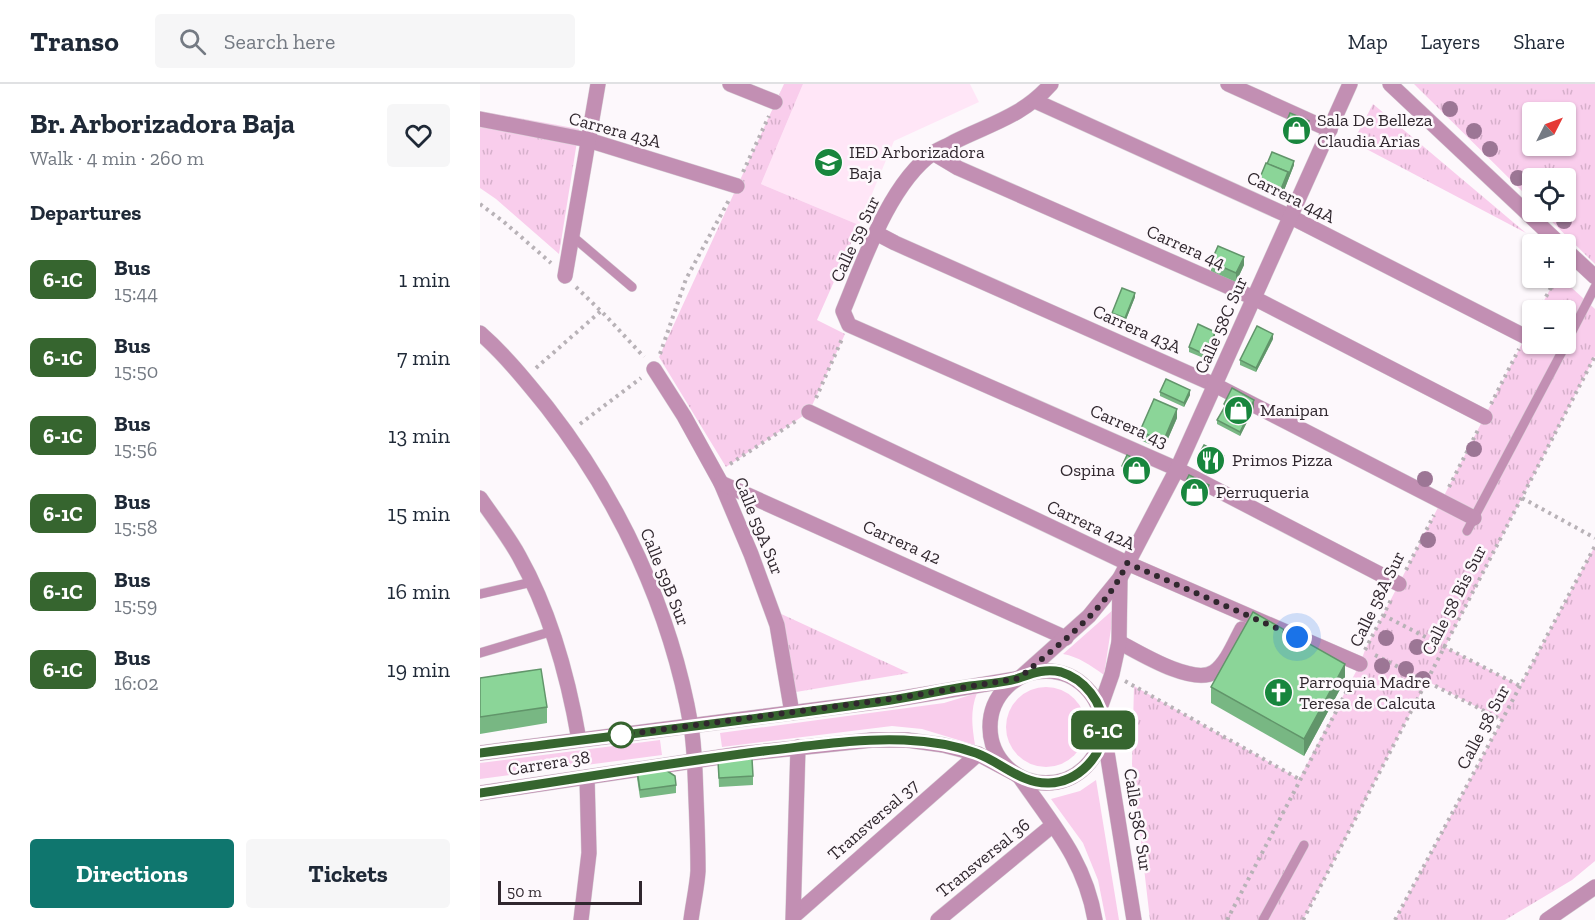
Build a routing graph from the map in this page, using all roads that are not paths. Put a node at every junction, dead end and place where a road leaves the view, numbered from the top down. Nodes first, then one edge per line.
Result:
1 (598, 84) edge
2 (730, 84) edge
3 (1051, 84) edge
4 (1228, 84) edge
5 (1350, 84) edge
6 (1390, 84) edge
7 (1035, 101) junction
8 (775, 102) road end
9 (480, 119) edge
10 (1330, 130) junction
11 (588, 140) junction
12 (933, 153) junction
13 (737, 186) road end
14 (1291, 217) junction
15 (876, 233) junction
16 (1549, 234) edge
17 (572, 236) junction
18 (1576, 259) edge
19 (565, 276) dead end
20 (1595, 277) edge
21 (632, 287) dead end
22 (1595, 287) edge
23 (1254, 298) junction
24 (843, 311) joint
25 (1576, 324) edge
26 (480, 333) edge
27 (1522, 335) edge
28 (1560, 354) edge
29 (654, 369) road end
30 (1215, 386) junction
31 (809, 412) dead end
32 (1485, 417) road end
33 (1177, 469) junction
34 (722, 483) junction
35 (480, 498) edge
36 (1471, 525) joint
37 (1127, 563) junction
38 (1120, 578) junction
39 (532, 582) junction
40 (1399, 584) road end
41 (480, 594) edge
42 (1242, 629) edge
43 (553, 631) junction
44 (1066, 638) junction
45 (1119, 642) junction
46 (480, 653) edge
47 (1363, 657) road end
48 (1020, 677) junction
49 (1100, 708) junction
50 (792, 712) junction
51 (691, 727) junction
52 (1103, 727) junction
53 (579, 740) junction
54 (798, 747) junction
55 (480, 753) edge
56 (978, 754) junction
57 (695, 761) junction
58 (1016, 774) junction
59 (586, 777) junction
60 (480, 793) edge
61 (1053, 825) junction
62 (1304, 845) dead end
63 (1595, 887) edge
64 (1090, 917) edge
65 (793, 918) edge
66 (581, 920) edge
67 (691, 920) edge
68 (938, 920) edge
69 (1134, 920) edge
70 (1263, 920) edge
71 (1547, 920) edge

1 - 11 street
2 - 8 street
3 - 7 street, Calle 59 Sur
4 - 10 street
5 - 10 street, Calle 58C Sur
6 - 16 street
7 - 12 street, Calle 59 Sur
7 - 14 street, Carrera 44A
9 - 11 street, Carrera 43A
10 - 14 street, Calle 58C Sur
11 - 13 street, Carrera 43A
11 - 17 street
12 - 15 street, Calle 59 Sur
12 - 23 street, Carrera 44
14 - 23 street, Calle 58C Sur
14 - 27 street, Carrera 44A
15 - 24 street, Calle 59 Sur
15 - 30 street, Carrera 43A
17 - 19 street
17 - 21 lane
18 - 20 street
22 - 25 lane
23 - 30 street, Calle 58C Sur
23 - 32 street, Carrera 44
24 - 33 street, Carrera 43
26 - 51 street, Calle 59B Sur
28 - 36 lane
29 - 34 street, Calle 59A Sur
30 - 33 street, Calle 58C Sur
30 - 36 street, Carrera 43A
31 - 37 street, Carrera 42A
33 - 37 street, Calle 58C Sur
33 - 40 street, Carrera 43
34 - 44 street, Carrera 42
34 - 50 street, Calle 59A Sur
35 - 39 street
37 - 38 street, Calle 58C Sur
37 - 47 street, Carrera 42A
38 - 44 street, Calle 58C Sur
38 - 45 street, Calle 58C Sur
39 - 41 lane
39 - 43 street
42 - 45 street
43 - 46 lane
43 - 53 street
44 - 48 street, Calle 58C Sur
45 - 49 street, Calle 58C Sur
48 - 49 street
48 - 50 street, Carrera 38
48 - 58 street
49 - 52 street
50 - 51 street, Carrera 38
51 - 53 street, Carrera 38
51 - 57 street, Calle 59B Sur
52 - 58 street
52 - 69 street, Calle 58C Sur
53 - 55 street, Carrera 38
54 - 56 street, Carrera 38
54 - 57 street, Carrera 38
54 - 65 street
56 - 58 street, Carrera 38
56 - 65 street, Transversal 37
57 - 59 street, Carrera 38
57 - 67 street, Calle 59B Sur
58 - 61 street
59 - 60 street, Carrera 38
59 - 66 street
61 - 64 street
61 - 68 street, Transversal 36
62 - 70 lane
63 - 71 street

